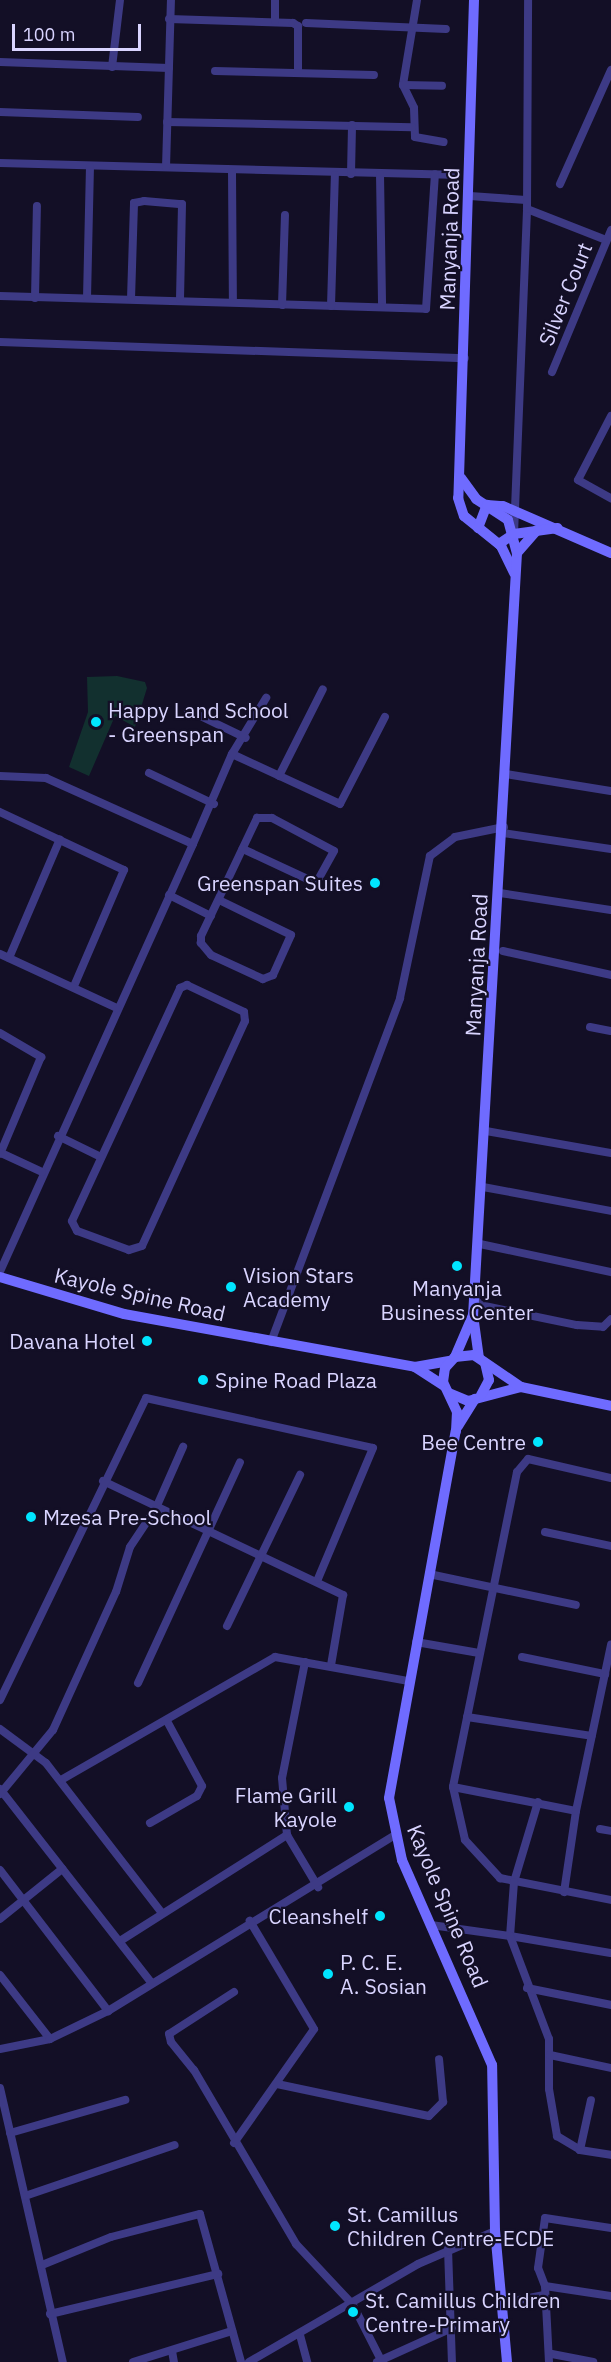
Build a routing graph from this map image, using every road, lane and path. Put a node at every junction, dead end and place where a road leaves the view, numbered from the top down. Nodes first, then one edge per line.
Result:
1 (120, 0) edge
2 (171, 0) edge
3 (275, 0) edge
4 (417, 0) edge
5 (474, 0) edge
6 (528, 0) edge
7 (170, 19) junction
8 (274, 21) junction
9 (306, 23) dead end
10 (416, 29) junction
11 (446, 29) dead end
12 (0, 62) edge
13 (112, 67) junction
14 (169, 68) junction
15 (611, 70) edge
16 (215, 71) dead end
17 (298, 74) junction
18 (374, 75) dead end
19 (403, 85) junction
20 (442, 86) dead end
21 (0, 112) edge
22 (138, 117) dead end
23 (167, 122) junction
24 (352, 125) junction
25 (412, 127) junction
26 (444, 142) dead end
27 (0, 163) edge
28 (90, 167) junction
29 (166, 167) junction
30 (232, 172) junction
31 (351, 174) junction
32 (380, 174) junction
33 (435, 174) junction
34 (335, 175) junction
35 (451, 175) dead end
36 (561, 184) dead end
37 (470, 196) junction
38 (526, 200) junction
39 (37, 206) dead end
40 (527, 209) junction
41 (285, 215) dead end
42 (611, 230) edge
43 (606, 240) junction
44 (0, 296) edge
45 (35, 298) junction
46 (87, 298) junction
47 (131, 299) junction
48 (180, 299) junction
49 (233, 302) junction
50 (282, 305) junction
51 (332, 306) junction
52 (382, 307) junction
53 (0, 342) edge
54 (465, 358) junction
55 (552, 372) dead end
56 (611, 416) edge
57 (461, 478) junction
58 (611, 498) edge
59 (487, 505) junction
60 (517, 513) junction
61 (478, 528) junction
62 (559, 528) junction
63 (537, 530) junction
64 (514, 534) junction
65 (499, 544) junction
66 (611, 552) edge
67 (517, 553) junction
68 (514, 573) junction
69 (323, 690) dead end
70 (266, 698) dead end
71 (188, 710) dead end
72 (384, 717) dead end
73 (246, 738) junction
74 (232, 754) junction
75 (149, 773) dead end
76 (506, 774) junction
77 (0, 776) edge
78 (279, 776) junction
79 (611, 790) edge
80 (214, 804) junction
81 (0, 812) edge
82 (504, 830) junction
83 (60, 838) junction
84 (193, 844) junction
85 (243, 849) junction
86 (611, 849) edge
87 (500, 893) junction
88 (169, 895) junction
89 (219, 900) junction
90 (611, 910) edge
91 (211, 916) junction
92 (503, 951) dead end
93 (0, 954) edge
94 (9, 958) junction
95 (611, 975) edge
96 (74, 986) junction
97 (117, 1008) junction
98 (590, 1027) dead end
99 (611, 1031) edge
100 (0, 1033) edge
101 (486, 1131) junction
102 (58, 1136) junction
103 (611, 1153) edge
104 (0, 1154) edge
105 (101, 1157) junction
106 (42, 1172) junction
107 (483, 1187) junction
108 (610, 1211) edge
109 (480, 1244) junction
110 (0, 1272) edge
111 (611, 1272) edge
112 (0, 1277) edge
113 (475, 1299) junction
114 (473, 1315) junction
115 (611, 1319) edge
116 (272, 1342) junction
117 (452, 1359) junction
118 (482, 1361) junction
119 (415, 1367) junction
120 (521, 1387) junction
121 (447, 1390) junction
122 (478, 1397) junction
123 (611, 1406) edge
124 (456, 1431) junction
125 (183, 1447) dead end
126 (240, 1462) dead end
127 (300, 1475) dead end
128 (611, 1478) edge
129 (103, 1481) junction
130 (156, 1508) junction
131 (209, 1532) junction
132 (545, 1532) dead end
133 (611, 1546) edge
134 (262, 1556) junction
135 (429, 1574) junction
136 (318, 1579) junction
137 (490, 1586) junction
138 (576, 1605) dead end
139 (227, 1626) dead end
140 (416, 1642) junction
141 (611, 1645) edge
142 (479, 1653) junction
143 (522, 1657) dead end
144 (305, 1662) junction
145 (331, 1665) junction
146 (605, 1674) junction
147 (409, 1681) junction
148 (138, 1683) dead end
149 (0, 1700) edge
150 (467, 1717) junction
151 (167, 1721) junction
152 (0, 1729) edge
153 (592, 1736) junction
154 (31, 1755) junction
155 (61, 1780) junction
156 (453, 1787) junction
157 (1, 1791) edge
158 (538, 1802) junction
159 (576, 1811) junction
160 (150, 1823) dead end
161 (600, 1829) dead end
162 (611, 1831) edge
163 (287, 1834) junction
164 (394, 1836) junction
165 (62, 1869) junction
166 (0, 1870) edge
167 (514, 1882) junction
168 (318, 1887) junction
169 (564, 1892) junction
170 (23, 1900) junction
171 (611, 1900) edge
172 (162, 1913) junction
173 (0, 1919) edge
174 (250, 1921) junction
175 (431, 1925) junction
176 (510, 1936) junction
177 (120, 1941) junction
178 (611, 1953) edge
179 (0, 1975) edge
180 (150, 1981) junction
181 (527, 1988) junction
182 (234, 1992) dead end
183 (611, 2005) edge
184 (108, 2011) junction
185 (50, 2039) junction
186 (0, 2049) edge
187 (550, 2055) junction
188 (439, 2059) dead end
189 (611, 2068) edge
190 (277, 2084) junction
191 (0, 2088) edge
192 (125, 2100) dead end
193 (591, 2100) dead end
194 (10, 2133) junction
195 (234, 2143) junction
196 (175, 2145) dead end
197 (580, 2150) junction
198 (611, 2155) edge
199 (24, 2196) junction
200 (611, 2228) edge
201 (495, 2231) junction
202 (448, 2249) junction
203 (42, 2265) junction
204 (218, 2274) junction
205 (545, 2286) junction
206 (544, 2295) junction
207 (611, 2296) edge
208 (499, 2304) junction
209 (353, 2306) junction
210 (50, 2314) junction
211 (452, 2328) junction
212 (232, 2331) junction
213 (300, 2335) junction
214 (172, 2351) junction
215 (550, 2358) edge
216 (379, 2361) edge
217 (63, 2362) edge
218 (133, 2362) edge
219 (174, 2362) edge
220 (240, 2362) edge
221 (249, 2362) edge
222 (307, 2362) edge
223 (452, 2362) edge
224 (507, 2362) edge
225 (593, 2362) edge

1 - 13 street
2 - 7 street
3 - 8 street
4 - 10 street
5 - 37 main road, Manyanja Road
6 - 38 street
7 - 8 street
7 - 14 street
8 - 17 street
9 - 10 street
10 - 11 street
10 - 19 street
12 - 13 street
13 - 14 street
14 - 23 street
15 - 36 street
16 - 17 street
17 - 18 street
19 - 20 street
19 - 25 street
21 - 22 street
23 - 24 street
23 - 29 street
24 - 25 street
24 - 31 street
25 - 26 street
27 - 28 street
28 - 29 street
28 - 46 street
29 - 30 street
30 - 34 street
30 - 49 street
31 - 32 street
31 - 34 street
32 - 33 street
32 - 52 street
33 - 35 street
33 - 52 street
34 - 51 street
37 - 38 street
37 - 54 main road, Manyanja Road
38 - 40 street
39 - 45 street
40 - 43 street
40 - 60 street
41 - 50 street
42 - 43 street, Silver Court
43 - 55 street, Silver Court
44 - 45 street
45 - 46 street
46 - 47 street
47 - 48 street
47 - 48 street
48 - 49 street
49 - 50 street
50 - 51 street
51 - 52 street
53 - 54 street
54 - 57 main road, Manyanja Road
56 - 58 street
57 - 59 main road, Manyanja Road
57 - 61 main road, Manyanja Road
59 - 60 main road
59 - 61 main road
59 - 64 main road, Manyanja Road
60 - 62 main road
60 - 64 street
61 - 65 main road, Manyanja Road
62 - 63 main road
62 - 66 main road
63 - 64 main road
63 - 67 main road
64 - 65 main road
64 - 67 main road, Manyanja Road
65 - 68 main road, Manyanja Road
67 - 68 main road, Manyanja Road
68 - 76 main road, Manyanja Road
69 - 78 street
70 - 73 street
71 - 73 street
72 - 78 street
73 - 74 street
74 - 78 street
74 - 80 street
75 - 80 street
76 - 79 street
76 - 82 main road, Manyanja Road
77 - 84 street
80 - 84 street
81 - 83 street
82 - 86 street
82 - 87 main road, Manyanja Road
82 - 116 street
83 - 94 street
83 - 96 street
84 - 88 street
85 - 85 street
85 - 89 street
87 - 90 street
87 - 101 main road, Manyanja Road
88 - 91 street
88 - 97 street
89 - 91 street
89 - 91 street
92 - 95 street
93 - 94 street
94 - 96 street
96 - 97 street
97 - 102 street
98 - 99 street
100 - 104 street
101 - 103 street
101 - 107 main road, Manyanja Road
102 - 105 street
102 - 106 street
104 - 106 street
105 - 105 street
106 - 110 street
107 - 108 street
107 - 109 main road, Manyanja Road
109 - 111 street
109 - 113 main road, Manyanja Road
112 - 116 main road, Kayole Spine Road
113 - 114 main road, Manyanja Road
113 - 115 street
114 - 117 main road
114 - 118 main road, Manyanja Road
116 - 119 main road, Kayole Spine Road
117 - 118 main road
117 - 119 main road
117 - 121 main road
118 - 120 main road
118 - 122 main road
119 - 121 main road
120 - 122 main road
120 - 123 main road
121 - 122 main road
121 - 124 main road
122 - 124 main road
124 - 135 main road, Kayole Spine Road
125 - 130 street
126 - 131 street
127 - 134 street
128 - 137 street
129 - 130 street
129 - 136 street
129 - 149 street
130 - 131 street
130 - 154 street
131 - 134 street
131 - 148 street
132 - 133 street
134 - 136 street
134 - 139 street
135 - 137 street
135 - 140 main road, Kayole Spine Road
136 - 145 street
137 - 138 street
137 - 142 street
140 - 142 street
140 - 147 main road, Kayole Spine Road
141 - 146 street
142 - 150 street
143 - 146 street
144 - 145 street
144 - 151 street
144 - 163 street
145 - 147 street
146 - 153 street
147 - 164 main road, Kayole Spine Road
150 - 153 street
150 - 156 street
151 - 155 street
151 - 160 street
152 - 154 street
153 - 159 street
154 - 155 street
154 - 157 street
155 - 172 street
156 - 158 street
156 - 167 street
157 - 165 street
158 - 159 street
158 - 167 street
159 - 169 street
161 - 162 street
163 - 168 street
163 - 172 street
164 - 168 street
164 - 175 main road, Kayole Spine Road
165 - 170 street
165 - 177 street
166 - 170 street
167 - 169 street
167 - 176 street
168 - 174 street
169 - 171 street
170 - 173 street
170 - 184 street
172 - 177 street
174 - 180 street
174 - 190 street
175 - 176 street
175 - 201 main road, Kayole Spine Road
176 - 178 street
176 - 181 street
177 - 180 street
179 - 185 street
180 - 184 street
181 - 183 street
181 - 187 street
182 - 195 street
184 - 185 street
185 - 186 street
187 - 189 street
187 - 197 street
188 - 190 street
190 - 195 street
191 - 194 street
192 - 194 street
193 - 197 street
194 - 199 street
195 - 209 street
196 - 199 street
197 - 198 street
199 - 203 street
200 - 205 street
201 - 202 street
201 - 208 main road, Kayole Spine Road
202 - 209 street
202 - 211 street
203 - 204 street
203 - 210 street
204 - 210 street
204 - 212 street
205 - 206 street
205 - 207 street
206 - 208 street
206 - 215 street
208 - 224 main road, Kayole Spine Road
209 - 213 street
209 - 216 street
210 - 217 street
211 - 216 street
211 - 223 street
212 - 214 street
212 - 220 street
213 - 221 street
213 - 222 street
214 - 218 street
214 - 219 street
215 - 225 street

